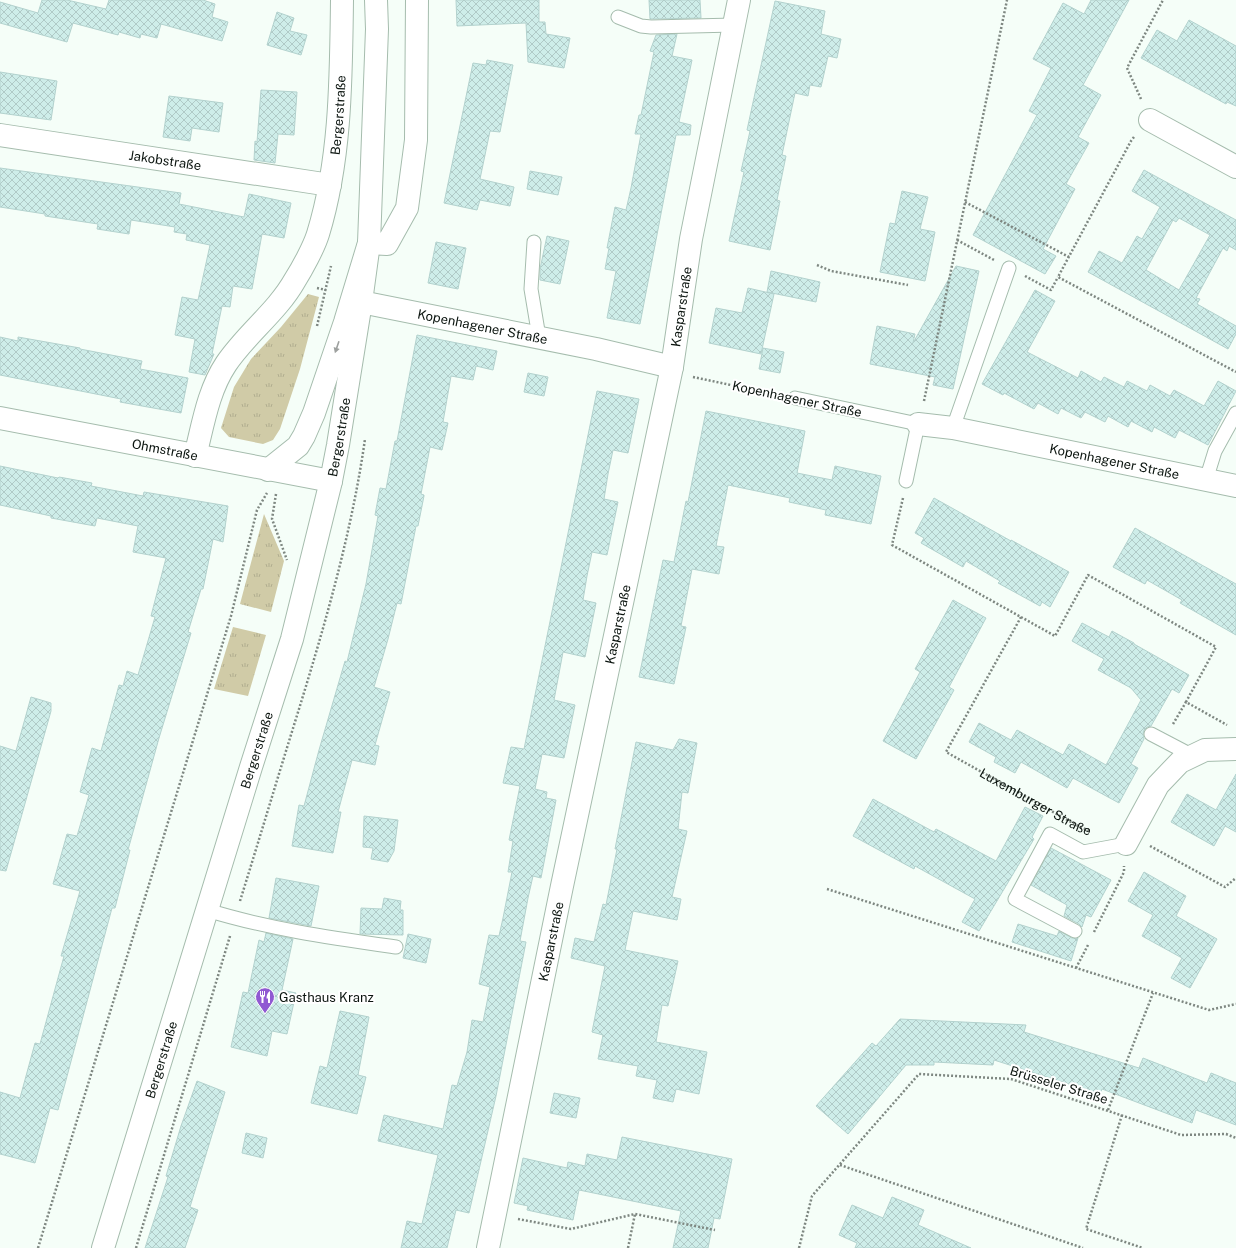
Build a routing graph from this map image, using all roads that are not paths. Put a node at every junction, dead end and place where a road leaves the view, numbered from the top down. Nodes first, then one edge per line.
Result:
1 (342, 0) edge
2 (376, 0) edge
3 (417, 0) edge
4 (739, 0) edge
5 (618, 17) dead end
6 (734, 26) junction
7 (1150, 120) road end
8 (0, 135) edge
9 (1236, 167) edge
10 (330, 185) junction
11 (534, 242) dead end
12 (369, 243) junction
13 (1009, 268) dead end
14 (361, 302) junction
15 (539, 338) junction
16 (672, 367) junction
17 (795, 398) road end
18 (1236, 413) edge
19 (0, 418) edge
20 (918, 424) junction
21 (954, 428) junction
22 (196, 456) junction
23 (274, 471) junction
24 (1206, 480) junction
25 (331, 481) junction
26 (906, 482) road end
27 (1236, 486) edge
28 (1151, 734) dead end
29 (1236, 749) edge
30 (1193, 756) junction
31 (1128, 840) joint
32 (207, 910) junction
33 (1075, 931) dead end
34 (396, 947) dead end
35 (103, 1248) edge
36 (488, 1248) edge

1 - 10 street, Bergerstraße
2 - 12 street, Bergerstraße
3 - 12 street
4 - 6 street, Kasparstraße
5 - 6 lane
6 - 16 street, Kasparstraße
7 - 9 street
8 - 10 street, Jakobstraße
10 - 22 street, Bergerstraße
11 - 15 lane
12 - 14 street, Bergerstraße
12 -> 23 street, Bergerstraße
13 - 21 lane
14 - 15 street, Kopenhagener Straße
14 - 25 street, Bergerstraße
15 - 16 street, Kopenhagener Straße
16 - 36 street, Kasparstraße
17 - 20 lane, Kopenhagener Straße
18 - 24 lane
19 - 22 street, Ohmstraße
20 - 21 street, Kopenhagener Straße
20 - 26 lane
21 - 24 street, Kopenhagener Straße
22 - 23 street, Ohmstraße
23 - 25 street, Ohmstraße
24 - 27 street, Kopenhagener Straße
25 - 32 street, Bergerstraße
28 - 30 lane
29 - 30 street
30 - 31 street
31 - 33 lane
32 - 34 lane
32 - 35 street, Bergerstraße

